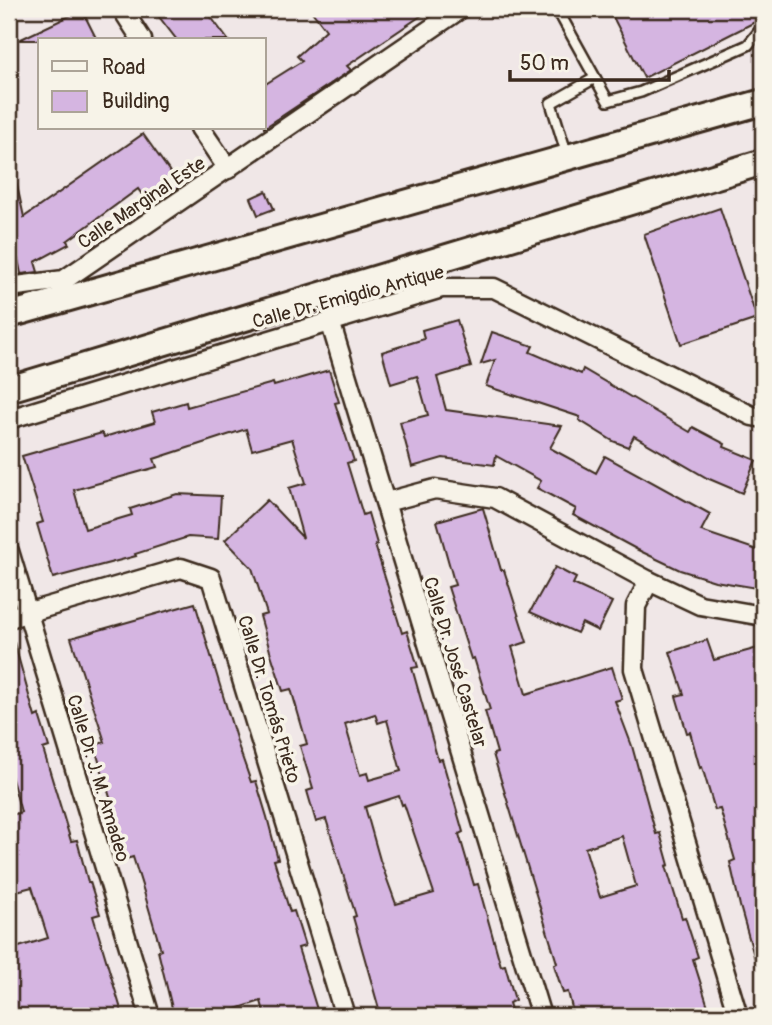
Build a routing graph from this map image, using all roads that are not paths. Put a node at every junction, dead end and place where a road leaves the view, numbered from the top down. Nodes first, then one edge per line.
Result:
1 (122, 9) edge
2 (460, 9) edge
3 (557, 9) edge
4 (763, 11) edge
5 (141, 38) edge
6 (595, 78) junction
7 (763, 102) edge
8 (201, 130) edge
9 (567, 157) junction
10 (763, 162) edge
11 (228, 169) junction
12 (9, 287) edge
13 (9, 315) edge
14 (330, 321) junction
15 (9, 389) edge
16 (763, 418) edge
17 (9, 419) edge
18 (386, 502) junction
19 (9, 551) edge
20 (649, 581) junction
21 (27, 612) junction
22 (763, 616) edge
23 (9, 618) edge
24 (149, 1016) edge
25 (345, 1016) edge
26 (541, 1016) edge
27 (738, 1016) edge

1 - 5 street
2 - 11 street, Calle Marginal Este
3 - 6 lane
4 - 6 lane
6 - 9 lane
7 - 9 street
8 - 11 street
9 - 13 street
10 - 15 street
11 - 12 street, Calle Marginal Este
14 - 16 street, Calle Dr. Emigdio Antique
14 - 17 street, Calle Dr. Emigdio Antique
14 - 18 street, Calle Dr. José Castelar
18 - 20 street
18 - 26 street, Calle Dr. José Castelar
19 - 21 street, Calle Dr. J. M. Amadeo
20 - 22 street
20 - 27 street
21 - 23 street
21 - 24 street, Calle Dr. J. M. Amadeo
21 - 25 street, Calle Dr. Tomás Prieto

